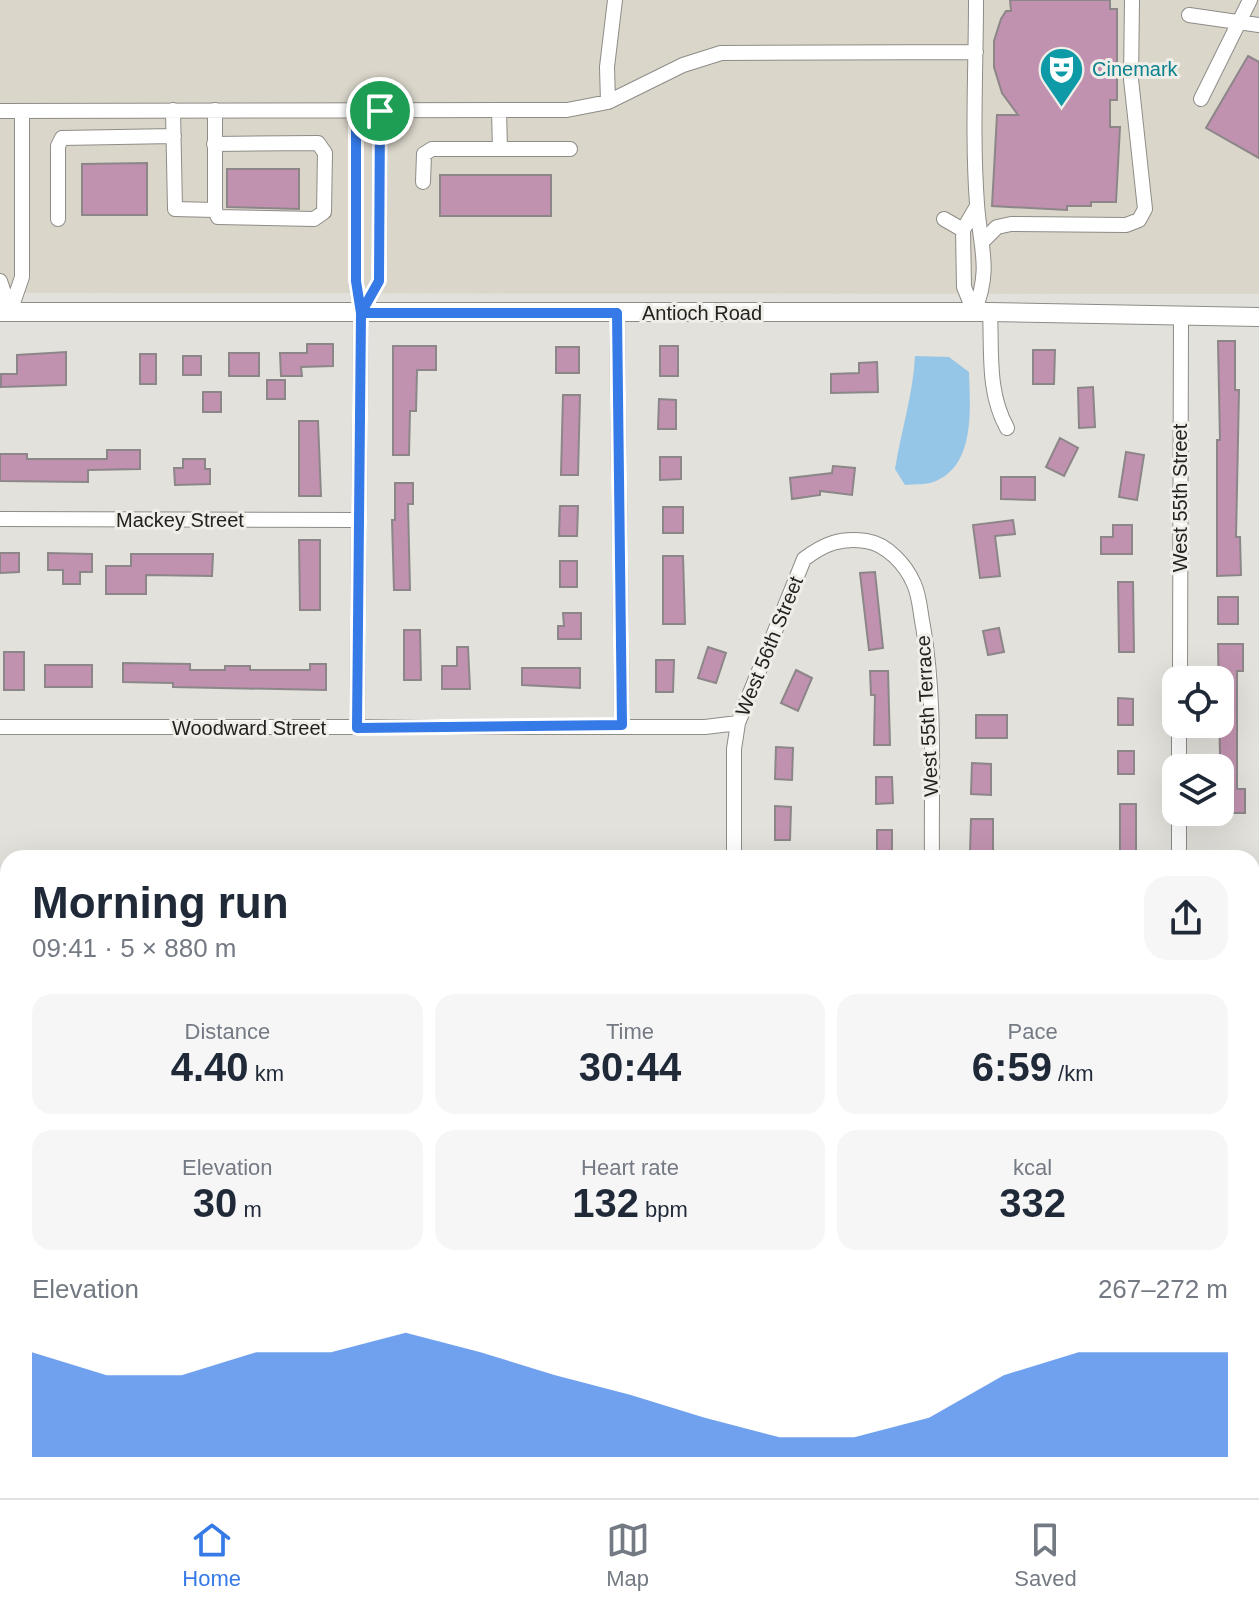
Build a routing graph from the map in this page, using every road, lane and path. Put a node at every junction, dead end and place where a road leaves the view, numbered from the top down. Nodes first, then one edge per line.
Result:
1 (615, 0) edge
2 (976, 0) edge
3 (1132, 0) edge
4 (1203, 0) edge
5 (1250, 0) edge
6 (1189, 15) dead end
7 (1207, 16) junction
8 (1242, 20) junction
9 (1259, 25) edge
10 (976, 52) junction
11 (1201, 99) dead end
12 (608, 102) junction
13 (173, 110) junction
14 (215, 110) junction
15 (0, 111) edge
16 (22, 111) junction
17 (356, 111) junction
18 (380, 111) junction
19 (499, 111) junction
20 (174, 136) junction
21 (214, 144) junction
22 (500, 149) junction
23 (570, 149) dead end
24 (423, 182) dead end
25 (977, 206) junction
26 (215, 210) junction
27 (58, 219) dead end
28 (944, 219) dead end
29 (963, 230) junction
30 (984, 240) junction
31 (0, 281) edge
32 (5, 312) edge
33 (982, 312) junction
34 (361, 313) junction
35 (617, 313) junction
36 (1181, 317) junction
37 (1259, 317) edge
38 (1007, 428) dead end
39 (0, 519) edge
40 (359, 520) junction
41 (875, 542) joint
42 (1180, 666) edge
43 (738, 723) junction
44 (622, 725) junction
45 (0, 727) edge
46 (357, 728) junction
47 (1179, 826) edge
48 (734, 850) edge
49 (932, 850) edge
50 (1179, 850) edge

1 - 12 street
2 - 10 street
3 - 30 street
4 - 7 street
5 - 8 street
6 - 7 street
7 - 8 street
8 - 9 street
8 - 11 street
10 - 12 street
10 - 25 street
12 - 19 street
13 - 14 street
13 - 16 street
13 - 20 street
14 - 17 street
14 - 21 street
15 - 16 street
16 - 32 street
17 - 18 street
17 - 34 street
18 - 19 street
18 - 34 street
19 - 22 street
20 - 26 street
20 - 27 street
21 - 26 street
21 - 26 street
22 - 23 street
22 - 24 street
25 - 29 street
25 - 30 street
28 - 29 street
29 - 33 street
30 - 33 street
31 - 32 street
32 - 34 main road, Antioch Road
33 - 35 main road, Antioch Road
33 - 36 main road, Antioch Road
33 - 38 street
34 - 35 main road, Antioch Road
34 - 40 street
35 - 44 street
36 - 37 main road, Antioch Road
36 - 42 street, West 55th Street
39 - 40 street, Mackey Street
40 - 46 street
41 - 43 street, West 56th Street
41 - 49 street, West 55th Terrace
43 - 44 street, Woodward Street
43 - 48 street, West 56th Street
44 - 46 street, Woodward Street
45 - 46 street, Woodward Street
47 - 50 street

